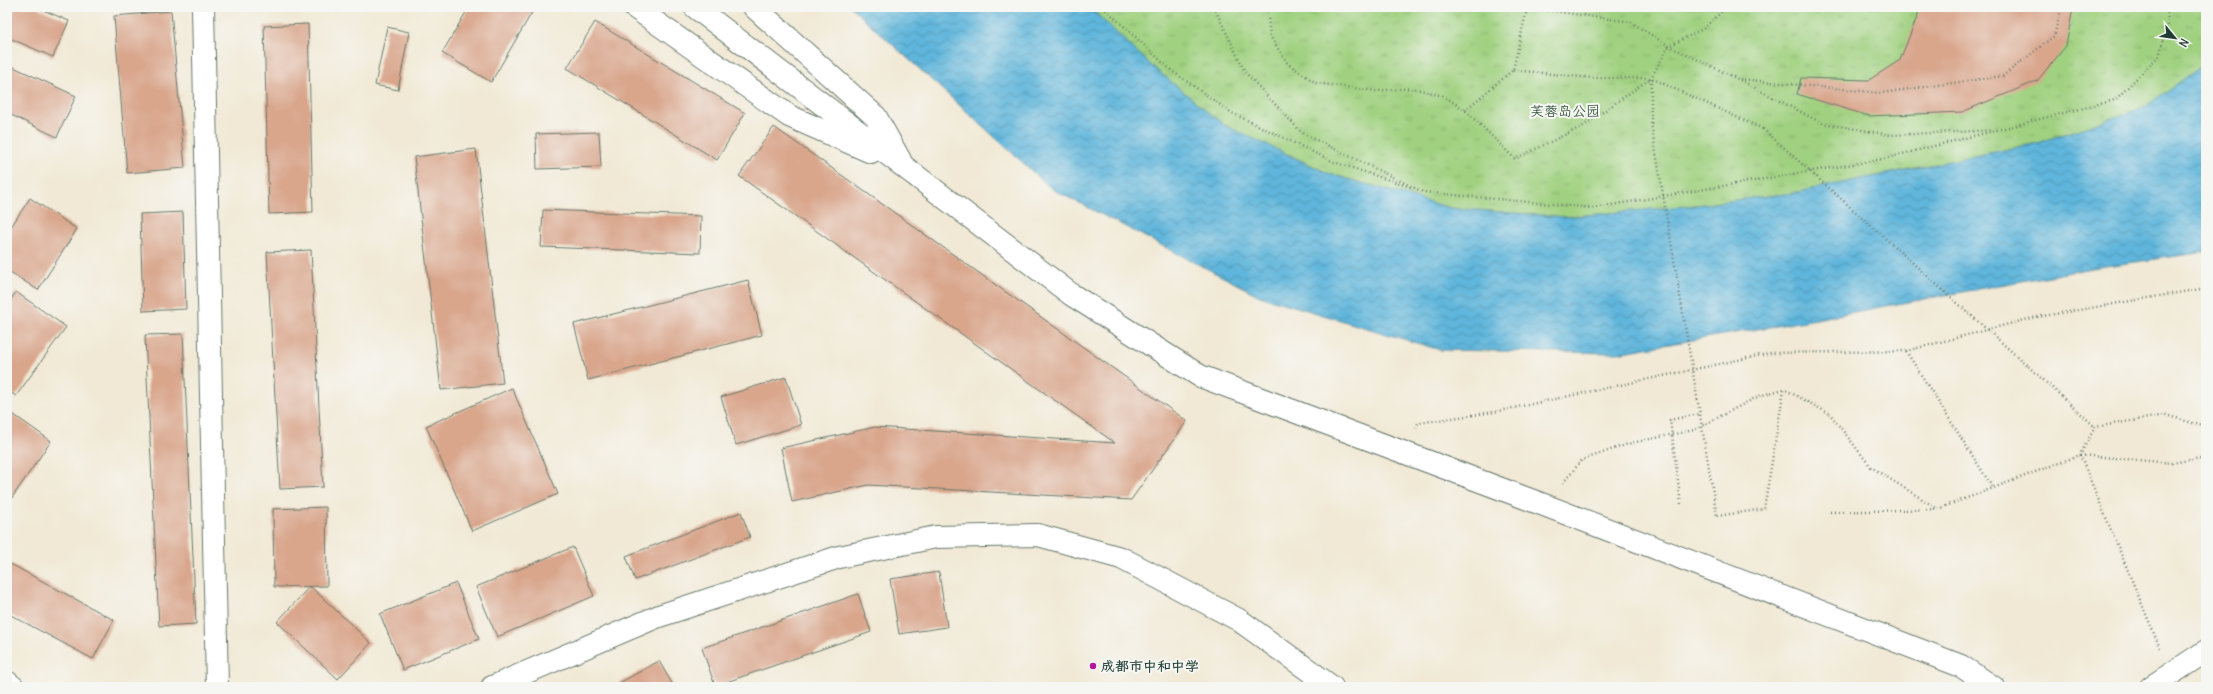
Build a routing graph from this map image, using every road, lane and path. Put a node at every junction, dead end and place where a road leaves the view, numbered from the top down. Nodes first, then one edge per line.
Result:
1 (203, 7) edge
2 (634, 7) edge
3 (695, 7) edge
4 (754, 7) edge
5 (1103, 7) edge
6 (1214, 7) edge
7 (1267, 7) edge
8 (1524, 7) edge
9 (1727, 7) edge
10 (2059, 7) edge
11 (2167, 7) edge
12 (1527, 9) junction
13 (1669, 46) junction
14 (1513, 70) junction
15 (1651, 78) junction
16 (1738, 79) junction
17 (1465, 110) junction
18 (2004, 130) junction
19 (903, 166) junction
20 (1423, 192) junction
21 (2206, 288) edge
22 (1906, 351) junction
23 (1784, 389) junction
24 (1699, 414) junction
25 (2095, 427) junction
26 (2206, 427) edge
27 (1404, 453) junction
28 (2080, 455) junction
29 (2206, 457) edge
30 (1993, 488) junction
31 (1681, 504) dead end
32 (1544, 505) junction
33 (1938, 509) junction
34 (1830, 512) dead end
35 (2206, 651) edge
36 (2171, 674) junction
37 (7, 682) edge
38 (13, 687) edge
39 (217, 687) edge
40 (492, 687) edge
41 (1332, 687) edge
42 (1993, 687) edge
43 (2151, 687) edge

1 - 39 street
2 - 19 street
3 - 19 street
4 - 19 street
5 - 20 path
6 - 20 path
7 - 17 path
8 - 12 path
9 - 13 path
10 - 16 path
11 - 18 path
12 - 13 path
12 - 14 path
13 - 15 path
13 - 16 path
14 - 15 path
14 - 17 path
15 - 17 path
15 - 24 path, bridge
15 - 25 path, bridge
16 - 18 path
18 - 20 path
19 - 27 street
21 - 22 path
22 - 27 path
22 - 30 path
23 - 24 path, bridge
23 - 32 path
23 - 33 path
24 - 31 path, bridge
25 - 26 path
25 - 28 path
27 - 32 street
28 - 29 path
28 - 30 path
28 - 36 path
30 - 33 path
32 - 42 street
33 - 34 path
35 - 36 street
36 - 43 street
37 - 38 street
40 - 41 street

